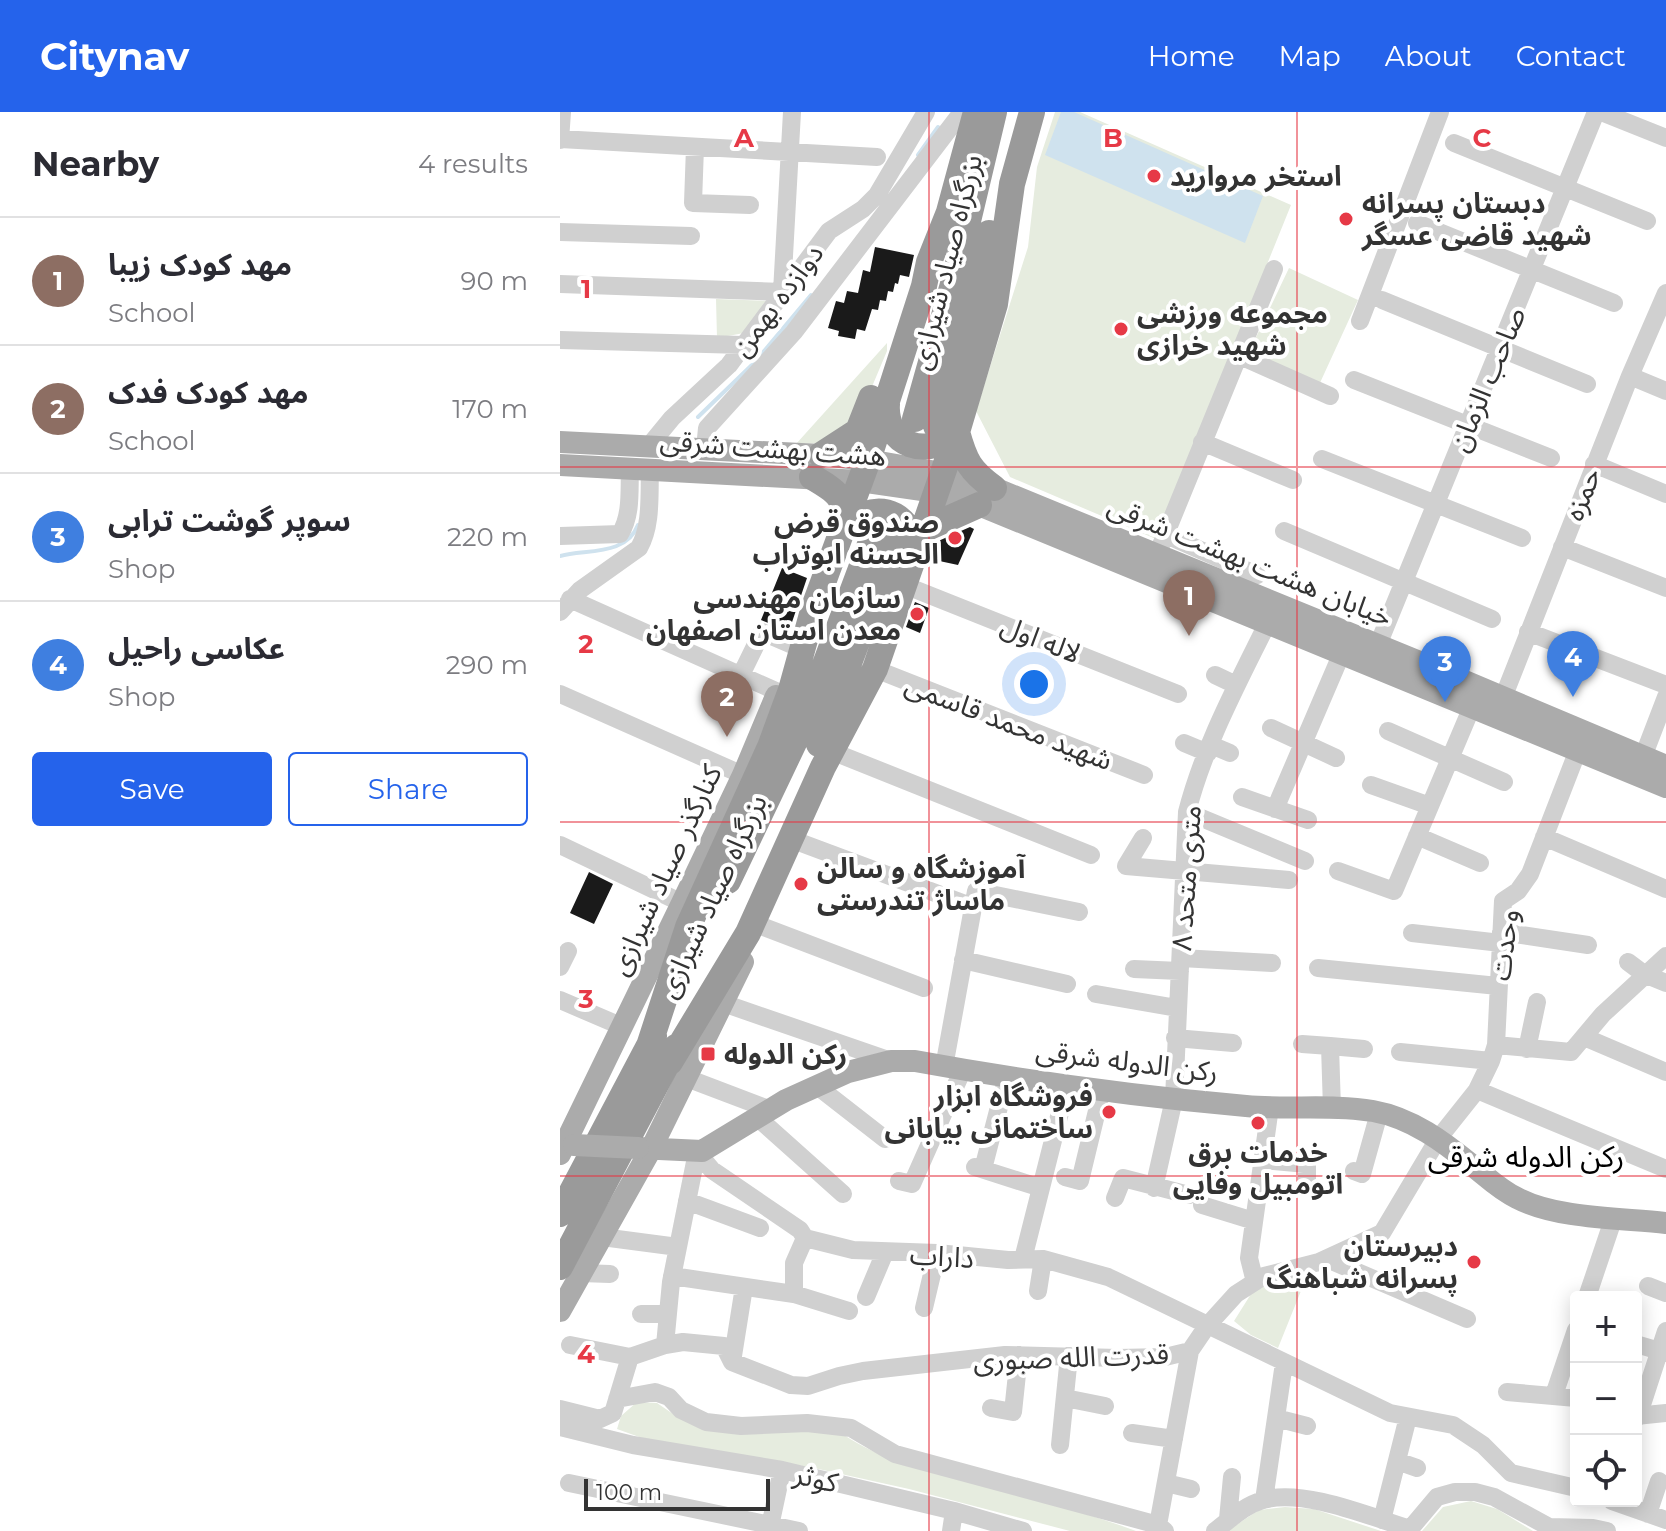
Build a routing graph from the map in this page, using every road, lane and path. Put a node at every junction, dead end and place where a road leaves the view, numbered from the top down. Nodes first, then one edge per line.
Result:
1 (562, 112) edge
2 (792, 112) edge
3 (926, 112) edge
4 (962, 112) edge
5 (976, 112) edge
6 (994, 112) edge
7 (1016, 112) edge
8 (1032, 112) edge
9 (1044, 112) edge
10 (1440, 112) edge
11 (1599, 112) edge
12 (1666, 138) edge
13 (560, 139) edge
14 (1454, 143) dead end
15 (695, 147) junction
16 (790, 152) junction
17 (877, 157) dead end
18 (1565, 189) junction
19 (750, 205) dead end
20 (1647, 221) dead end
21 (1417, 223) dead end
22 (560, 232) edge
23 (691, 236) dead end
24 (929, 262) junction
25 (1274, 269) dead end
26 (1533, 269) junction
27 (560, 284) edge
28 (782, 292) junction
29 (1666, 295) edge
30 (1382, 300) dead end
31 (1614, 303) dead end
32 (995, 304) junction
33 (1360, 321) dead end
34 (560, 340) edge
35 (905, 343) junction
36 (743, 345) junction
37 (1500, 347) junction
38 (1238, 355) junction
39 (1630, 376) junction
40 (1354, 380) dead end
41 (1587, 384) dead end
42 (1666, 391) edge
43 (1330, 396) dead end
44 (887, 400) junction
45 (1468, 424) junction
46 (936, 426) junction
47 (560, 442) edge
48 (1202, 442) junction
49 (649, 446) junction
50 (705, 449) junction
51 (1551, 458) dead end
52 (1322, 459) dead end
53 (1594, 464) junction
54 (560, 465) edge
55 (816, 466) junction
56 (640, 469) junction
57 (864, 470) junction
58 (1293, 480) dead end
59 (939, 482) junction
60 (1666, 494) edge
61 (986, 497) junction
62 (1435, 504) junction
63 (844, 530) junction
64 (1284, 531) dead end
65 (560, 536) edge
66 (902, 537) junction
67 (1522, 538) dead end
68 (1160, 544) junction
69 (1562, 547) junction
70 (1257, 575) dead end
71 (1404, 582) junction
72 (904, 585) junction
73 (1666, 588) edge
74 (565, 605) edge
75 (814, 607) junction
76 (1492, 619) dead end
77 (1267, 624) junction
78 (1528, 632) junction
79 (1378, 645) junction
80 (797, 647) junction
81 (1341, 655) junction
82 (1417, 661) junction
83 (875, 669) junction
84 (741, 675) junction
85 (1215, 675) dead end
86 (1407, 682) junction
87 (1243, 684) junction
88 (1666, 685) edge
89 (778, 692) junction
90 (560, 694) edge
91 (1178, 694) dead end
92 (1666, 697) edge
93 (1503, 698) junction
94 (1471, 709) junction
95 (1271, 728) dead end
96 (1388, 731) dead end
97 (1184, 743) dead end
98 (1303, 744) junction
99 (1210, 749) junction
100 (1578, 750) junction
101 (1230, 753) dead end
102 (841, 755) junction
103 (1643, 757) junction
104 (1336, 758) dead end
105 (1451, 758) junction
106 (1666, 766) edge
107 (743, 775) junction
108 (1144, 775) dead end
109 (1504, 782) dead end
110 (1371, 785) dead end
111 (1666, 787) edge
112 (1242, 797) dead end
113 (1430, 806) junction
114 (1275, 809) junction
115 (1187, 812) junction
116 (1308, 820) dead end
117 (1417, 836) junction
118 (1544, 837) junction
119 (1143, 838) dead end
120 (796, 841) junction
121 (560, 845) edge
122 (1091, 855) dead end
123 (1305, 861) dead end
124 (1480, 863) dead end
125 (1338, 871) dead end
126 (1185, 872) junction
127 (1289, 880) dead end
128 (1666, 889) edge
129 (682, 903) junction
130 (973, 907) junction
131 (1079, 912) dead end
132 (761, 926) junction
133 (1412, 933) dead end
134 (1501, 938) junction
135 (1588, 945) dead end
136 (1666, 956) edge
137 (963, 960) junction
138 (1628, 962) dead end
139 (1272, 963) dead end
140 (1180, 964) junction
141 (1318, 968) dead end
142 (1134, 969) dead end
143 (1644, 974) junction
144 (1666, 983) edge
145 (1067, 984) dead end
146 (1498, 986) junction
147 (924, 988) dead end
148 (1096, 994) dead end
149 (560, 1000) edge
150 (1537, 1002) dead end
151 (723, 1003) junction
152 (1177, 1008) junction
153 (623, 1027) junction
154 (1584, 1037) junction
155 (1175, 1038) junction
156 (1233, 1043) dead end
157 (1302, 1044) dead end
158 (1330, 1046) junction
159 (1364, 1049) dead end
160 (1527, 1049) junction
161 (1400, 1052) dead end
162 (1494, 1053) junction
163 (891, 1061) junction
164 (667, 1063) junction
165 (953, 1068) junction
166 (1666, 1072) edge
167 (1007, 1076) junction
168 (1067, 1085) junction
169 (817, 1086) junction
170 (1102, 1090) junction
171 (1477, 1090) junction
172 (1174, 1099) junction
173 (1270, 1107) junction
174 (1332, 1109) junction
175 (1379, 1113) junction
176 (765, 1114) junction
177 (885, 1139) dead end
178 (1438, 1139) junction
179 (565, 1147) edge
180 (644, 1149) junction
181 (697, 1152) junction
182 (1263, 1160) junction
183 (1666, 1169) edge
184 (1354, 1171) dead end
185 (1065, 1177) dead end
186 (899, 1181) dead end
187 (1041, 1188) junction
188 (1154, 1188) junction
189 (1307, 1188) dead end
190 (843, 1194) dead end
191 (1115, 1198) dead end
192 (687, 1201) junction
193 (560, 1214) edge
194 (1614, 1217) junction
195 (1254, 1221) junction
196 (1666, 1223) edge
197 (760, 1228) dead end
198 (602, 1237) junction
199 (805, 1238) junction
200 (678, 1247) junction
201 (885, 1252) junction
202 (937, 1253) junction
203 (1043, 1259) junction
204 (1327, 1259) junction
205 (1016, 1260) junction
206 (571, 1270) edge
207 (610, 1274) dead end
208 (672, 1276) junction
209 (1004, 1279) dead end
210 (1255, 1282) junction
211 (744, 1287) junction
212 (1038, 1291) dead end
213 (1589, 1291) edge
214 (794, 1294) junction
215 (866, 1297) dead end
216 (924, 1308) dead end
217 (560, 1311) edge
218 (849, 1311) dead end
219 (641, 1314) dead end
220 (668, 1314) junction
221 (1467, 1319) dead end
222 (1207, 1326) junction
223 (1666, 1331) edge
224 (570, 1345) dead end
225 (665, 1345) junction
226 (1642, 1346) edge
227 (1570, 1348) edge
228 (1190, 1351) junction
229 (1663, 1352) edge
230 (1019, 1355) junction
231 (1069, 1356) junction
232 (630, 1357) junction
233 (732, 1362) junction
234 (1284, 1363) junction
235 (1507, 1392) dead end
236 (1554, 1395) junction
237 (1570, 1397) edge
238 (1065, 1398) junction
239 (617, 1399) junction
240 (1642, 1404) edge
241 (1105, 1406) dead end
242 (991, 1408) dead end
243 (560, 1409) edge
244 (1666, 1413) edge
245 (1642, 1416) edge
246 (1408, 1417) junction
247 (1276, 1418) junction
248 (1307, 1426) dead end
249 (560, 1427) edge
250 (1132, 1433) dead end
251 (1174, 1439) junction
252 (1060, 1445) dead end
253 (1397, 1461) junction
254 (1417, 1468) dead end
255 (782, 1470) junction
256 (1232, 1477) dead end
257 (1659, 1481) dead end
258 (569, 1483) dead end
259 (1166, 1483) junction
260 (1570, 1487) edge
261 (1191, 1489) dead end
262 (1264, 1500) junction
263 (1629, 1507) edge
264 (954, 1511) junction
265 (1648, 1514) junction
266 (1382, 1520) junction
267 (1666, 1520) edge
268 (705, 1522) edge
269 (1222, 1525) edge
270 (770, 1528) edge
271 (1162, 1528) edge
272 (799, 1531) edge
273 (951, 1531) edge
274 (1020, 1531) edge
275 (1607, 1531) edge

1 - 13 street
2 - 16 street
3 - 28 street, دوازده بهمن
4 - 24 main road
4 - 50 street, دوازده بهمن
5 - 24 highway
6 - 46 highway, بزرگراه صیاد شیرازی
7 - 46 highway, بزرگراه صیاد شیرازی
8 - 32 highway
9 - 32 main road
10 - 33 street
11 - 12 street
11 - 18 street, صاحب الزمان
13 - 15 street
14 - 18 street
15 - 16 street
15 - 19 street
16 - 17 street
16 - 28 street
18 - 20 street
18 - 26 street, صاحب الزمان
21 - 26 street
22 - 23 street
24 - 35 highway
25 - 38 street
26 - 31 street
26 - 37 street, صاحب الزمان
27 - 28 street
28 - 36 street, دوازده بهمن
29 - 39 street, حمزه
30 - 37 street
32 - 46 highway
34 - 36 street
35 - 44 highway
35 - 55 highway
36 - 49 street, دوازده بهمن
37 - 41 street
37 - 45 street, صاحب الزمان
38 - 43 street
38 - 48 street
39 - 42 street
39 - 53 street, حمزه
40 - 45 street
44 - 46 highway
44 - 57 highway
45 - 51 street
45 - 62 street, صاحب الزمان
46 - 59 highway
46 - 61 highway
47 - 49 main road, هشت بهشت شرقی
48 - 58 street
48 - 68 street
49 - 50 main road, هشت بهشت شرقی
50 - 55 main road, هشت بهشت شرقی
52 - 62 street
53 - 60 street
53 - 69 street, حمزه
54 - 56 main road, هشت بهشت شرقی
55 - 56 main road, هشت بهشت شرقی
55 - 57 main road, هشت بهشت شرقی
55 - 63 highway
56 - 65 street
56 - 74 street
57 - 59 main road, هشت بهشت شرقی
57 - 63 highway
59 - 61 main road, هشت بهشت شرقی
59 - 66 highway
61 - 66 highway
61 - 68 main road, خیابان هشت بهشت شرقی
61 - 77 main road, خیابان هشت بهشت شرقی
62 - 67 street
62 - 71 street, صاحب الزمان
63 - 66 highway
63 - 75 highway
64 - 71 street
66 - 72 highway
66 - 164 highway, بزرگراه صیاد شیرازی
68 - 70 street
68 - 79 main road, خیابان هشت بهشت شرقی
69 - 73 street
69 - 78 street, حمزه
71 - 76 street
71 - 79 street, صاحب الزمان
72 - 83 highway
72 - 91 street, لاله اول
74 - 84 street
75 - 80 main road, کنارگذر صیاد شیرازی
75 - 164 highway
77 - 81 main road, خیابان هشت بهشت شرقی
77 - 87 street, ۸ متری متحد
78 - 88 street
78 - 93 street, حمزه
79 - 82 main road, خیابان هشت بهشت شرقی
80 - 84 street
80 - 89 main road, کنارگذر صیاد شیرازی
81 - 86 main road, خیابان هشت بهشت شرقی
81 - 98 street
82 - 86 main road
82 - 93 main road, خیابان هشت بهشت شرقی
83 - 102 main road
83 - 108 street, شهید محمد قاسمی
83 - 164 highway
84 - 89 street
85 - 87 street
86 - 94 main road, خیابان هشت بهشت شرقی
87 - 99 street, ۸ متری متحد
89 - 107 main road, کنارگذر صیاد شیرازی
90 - 107 street
92 - 103 street
93 - 103 main road, خیابان هشت بهشت شرقی
94 - 100 main road, خیابان هشت بهشت شرقی
94 - 105 street
95 - 98 street
96 - 105 street
97 - 99 street
98 - 104 street
98 - 114 street
99 - 101 street
99 - 115 street, ۸ متری متحد
100 - 111 main road, خیابان هشت بهشت شرقی
100 - 118 street, وحدت
102 - 120 main road
102 - 122 street
103 - 106 main road, خیابان هشت بهشت شرقی
105 - 109 street
105 - 113 street
107 - 129 main road, کنارگذر صیاد شیرازی
110 - 113 street
112 - 114 street
113 - 117 street
114 - 116 street
115 - 123 street
115 - 126 street, ۸ متری متحد
117 - 124 street
117 - 125 street
118 - 128 street
118 - 134 street, وحدت
119 - 126 street
120 - 130 street
120 - 132 main road
121 - 129 street
126 - 127 street
126 - 140 street, ۸ متری متحد
129 - 153 main road, کنارگذر صیاد شیرازی
130 - 131 street
130 - 137 street
132 - 147 street
132 - 151 main road
133 - 134 street
134 - 135 street
134 - 146 street, وحدت
136 - 143 street
137 - 145 street
137 - 165 street
138 - 143 street
139 - 140 street
140 - 142 street
140 - 152 street, ۸ متری متحد
141 - 146 street
143 - 144 street
143 - 154 street
146 - 162 street, وحدت
148 - 152 street
149 - 153 street
150 - 160 street
151 - 163 street
151 - 164 main road
152 - 155 street, ۸ متری متحد
153 - 179 main road, کنارگذر صیاد شیرازی
154 - 160 street
154 - 166 street
155 - 156 street
155 - 172 street, ۸ متری متحد
157 - 158 street
158 - 159 street
158 - 174 street
160 - 162 street
161 - 162 street
162 - 171 street, وحدت
163 - 165 main road, رکن الدوله شرقی
163 - 169 main road, رکن الدوله شرقی
164 - 176 street
164 - 180 main road
164 - 193 highway, بزرگراه صیاد شیرازی
164 - 206 highway, بزرگراه صیاد شیرازی
165 - 167 main road, رکن الدوله شرقی
165 - 186 street
167 - 168 main road, رکن الدوله شرقی
167 - 187 street
168 - 170 main road, رکن الدوله شرقی
168 - 187 street
169 - 176 main road, رکن الدوله شرقی
169 - 177 street
170 - 172 main road, رکن الدوله شرقی
170 - 185 street
171 - 178 street, وحدت
171 - 183 street
172 - 173 main road, رکن الدوله شرقی
172 - 188 street, ۸ متری متحد
173 - 174 main road, رکن الدوله شرقی
173 - 182 street
174 - 175 main road, رکن الدوله شرقی
175 - 178 main road, رکن الدوله شرقی
175 - 184 street
176 - 181 main road, رکن الدوله شرقی
176 - 190 street
178 - 194 main road, رکن الدوله شرقی
178 - 204 street, قدرت الله صبوری
179 - 180 main road, bridge
180 - 181 main road
180 - 198 main road
181 - 192 street
181 - 199 street, داراب
182 - 189 street
182 - 195 street
187 - 205 street
188 - 191 street
188 - 195 street
192 - 197 street
192 - 200 street
194 - 196 main road, رکن الدوله شرقی
194 - 213 street
195 - 210 street
198 - 200 street
198 - 206 main road
199 - 201 street, داراب
199 - 214 street
200 - 208 street
201 - 202 street, داراب
201 - 215 street
202 - 205 street, داراب
202 - 216 street
203 - 205 street, داراب
203 - 212 street
203 - 222 street, داراب
204 - 210 street, قدرت الله صبوری
204 - 221 street
205 - 209 street
206 - 207 street
206 - 217 main road
208 - 211 street
208 - 220 street
210 - 222 street, قدرت الله صبوری
211 - 214 street
211 - 233 street
214 - 218 street
219 - 220 street
220 - 225 street
222 - 228 street, قدرت الله صبوری
222 - 234 street, داراب
223 - 229 street
224 - 232 street
225 - 232 street, قدرت الله صبوری
225 - 233 street, قدرت الله صبوری
226 - 229 street
227 - 236 street
228 - 231 street, قدرت الله صبوری
228 - 251 street
229 - 240 street
230 - 231 street, قدرت الله صبوری
230 - 233 street, قدرت الله صبوری
230 - 242 street
231 - 238 street
232 - 239 street
234 - 246 street, داراب
234 - 247 street
235 - 236 street
236 - 237 street
238 - 241 street
238 - 252 street
239 - 243 street
239 - 271 street
244 - 245 street
246 - 253 street
246 - 260 street, داراب
247 - 248 street
247 - 262 street
249 - 255 street, کوثر
250 - 251 street
251 - 259 street
253 - 254 street
253 - 266 street
255 - 264 street, کوثر
255 - 270 street
256 - 269 street
257 - 265 street
258 - 268 street
259 - 261 street
259 - 271 street
262 - 266 street
262 - 269 street
263 - 265 street
264 - 273 street
264 - 274 street, کوثر
265 - 267 street
266 - 275 street
268 - 270 street
270 - 272 street

